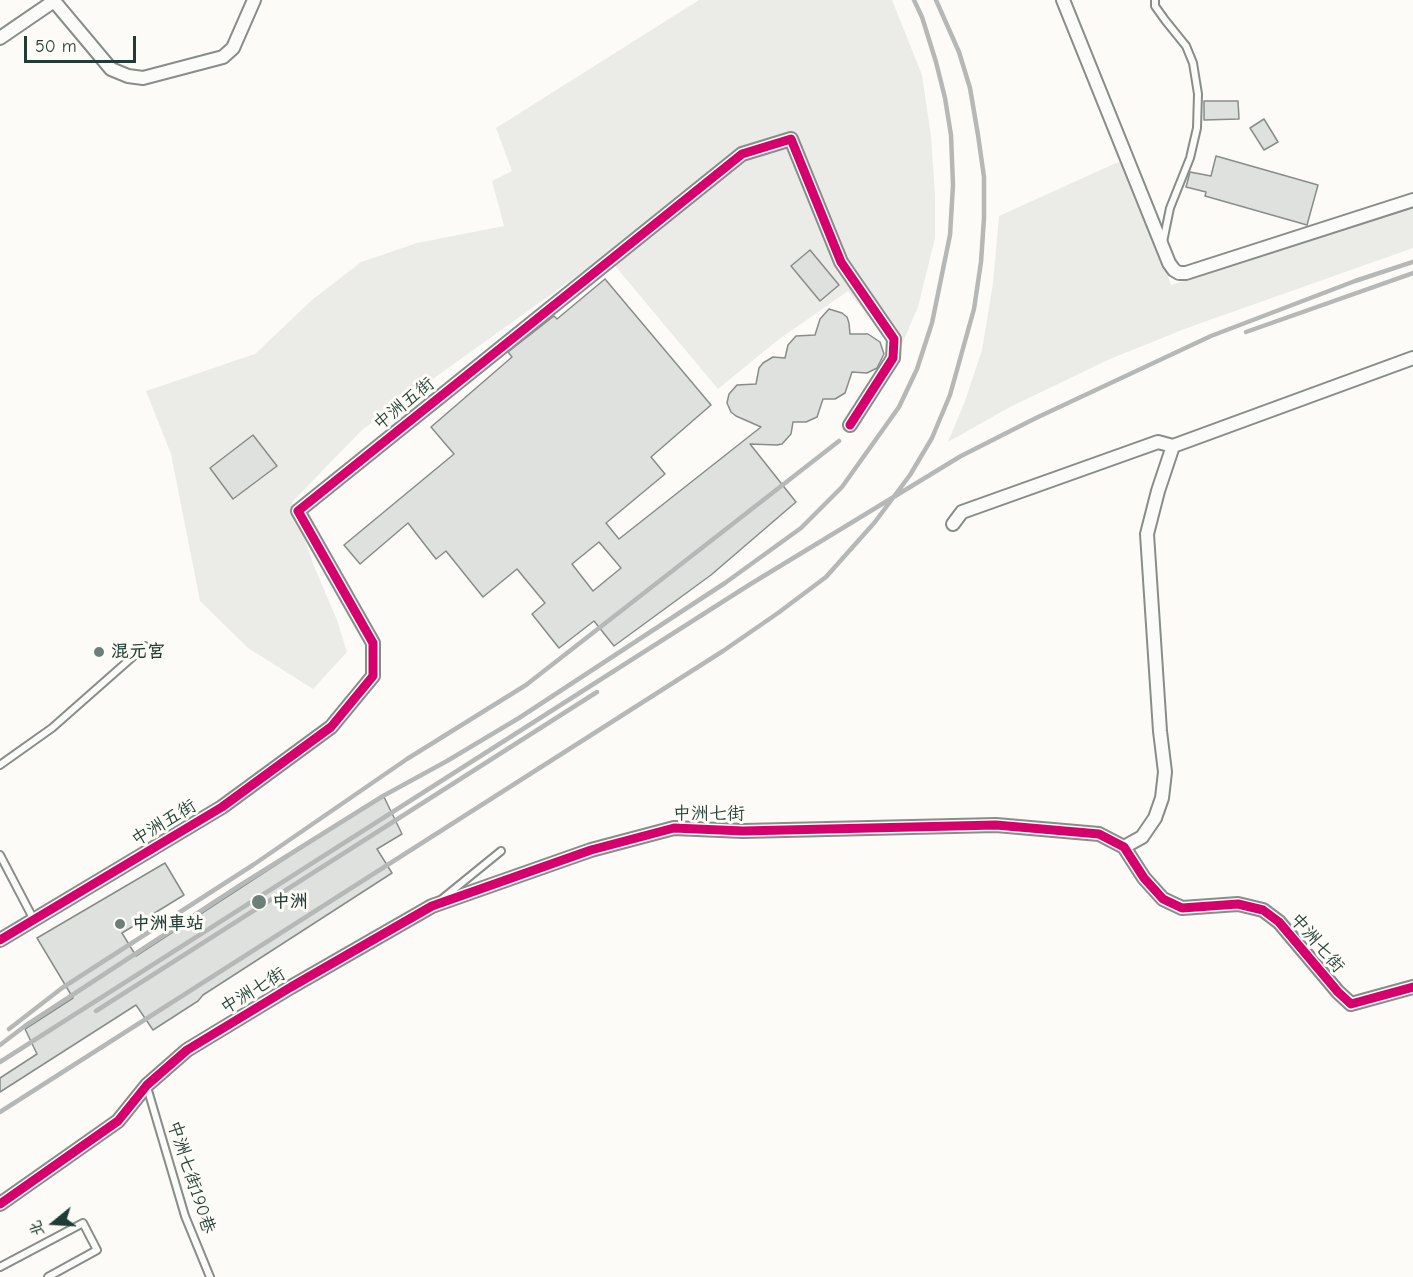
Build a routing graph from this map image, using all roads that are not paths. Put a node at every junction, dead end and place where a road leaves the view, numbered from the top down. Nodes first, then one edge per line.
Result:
1 (254, 0) edge
2 (1063, 0) edge
3 (1155, 0) edge
4 (0, 38) edge
5 (1413, 200) edge
6 (1163, 246) junction
7 (1413, 358) edge
8 (850, 425) dead end
9 (1173, 446) junction
10 (953, 524) dead end
11 (145, 646) dead end
12 (0, 765) edge
13 (1124, 847) junction
14 (501, 851) dead end
15 (0, 855) edge
16 (432, 906) junction
17 (35, 921) junction
18 (0, 940) edge
19 (1413, 987) edge
20 (147, 1085) junction
21 (0, 1204) edge
22 (0, 1267) edge
23 (48, 1277) edge
24 (210, 1277) edge

1 - 4 street
2 - 6 street
3 - 6 lane
5 - 6 street
7 - 9 street
8 - 17 street, 中洲五街
9 - 10 street
9 - 13 street
11 - 12 lane
13 - 16 street, 中洲七街
13 - 19 street, 中洲七街
14 - 16 lane
15 - 17 lane
16 - 20 street, 中洲七街
17 - 18 street, 中洲五街
20 - 21 street, 中洲七街
20 - 24 lane, 中洲七街190巷
22 - 23 lane

